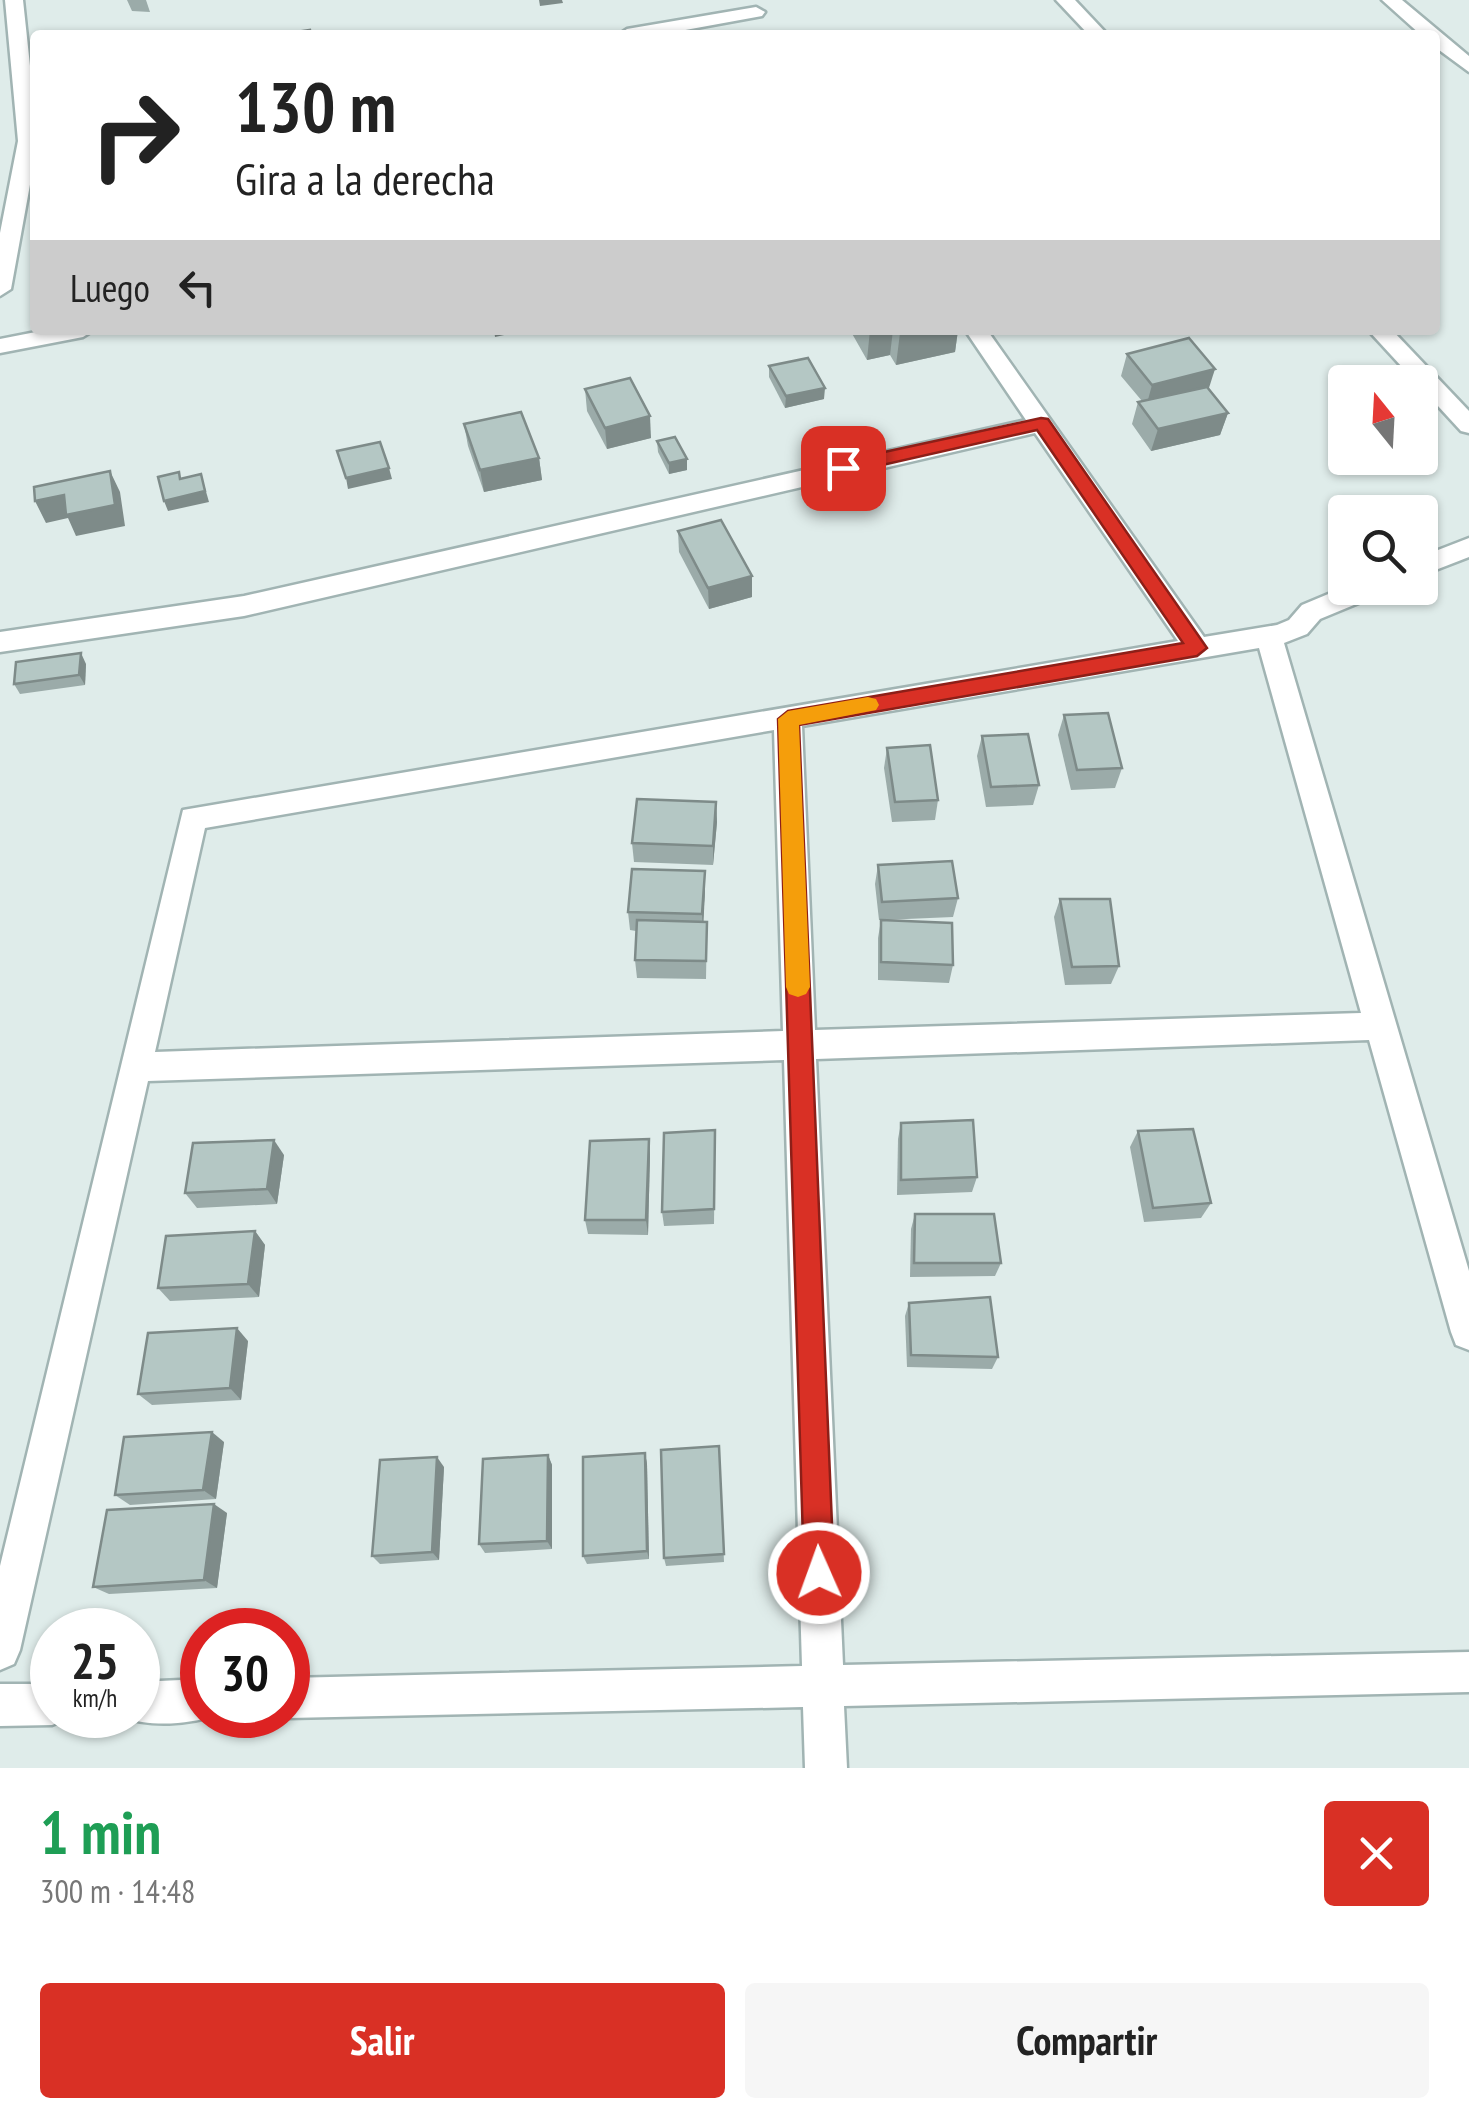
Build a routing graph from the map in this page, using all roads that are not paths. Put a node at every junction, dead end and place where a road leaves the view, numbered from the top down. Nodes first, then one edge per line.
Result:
1 (14, 0) edge
2 (1065, 0) edge
3 (1390, 0) edge
4 (756, 12) edge
5 (655, 30) edge
6 (1094, 30) edge
7 (1427, 30) edge
8 (1440, 41) edge
9 (1467, 61) edge
10 (1440, 65) edge
11 (30, 124) edge
12 (30, 140) edge
13 (0, 146) edge
14 (30, 149) edge
15 (0, 289) edge
16 (58, 335) edge
17 (979, 335) edge
18 (1385, 335) edge
19 (0, 346) edge
20 (1041, 424) junction
21 (1469, 424) edge
22 (1469, 548) edge
23 (1438, 560) edge
24 (1328, 605) edge
25 (1275, 635) junction
26 (0, 642) edge
27 (1197, 648) junction
28 (788, 719) junction
29 (1382, 1026) junction
30 (800, 1046) junction
31 (136, 1067) junction
32 (1469, 1332) edge
33 (0, 1650) edge
34 (1469, 1672) edge
35 (823, 1686) junction
36 (310, 1698) edge
37 (30, 1704) edge
38 (0, 1705) edge
39 (826, 1768) edge

1 - 11 street
2 - 6 street
3 - 7 street
4 - 5 street
8 - 9 street
9 - 10 street
12 - 13 street
14 - 15 street
16 - 19 street
17 - 20 street
18 - 21 street
20 - 26 street
20 - 27 street
22 - 23 street
24 - 25 street
25 - 27 street
25 - 29 street
27 - 28 street
28 - 30 street
28 - 31 street
29 - 30 street
29 - 32 street
30 - 31 street
30 - 35 street
31 - 33 street
34 - 35 street
35 - 36 street
35 - 39 street
37 - 38 street

